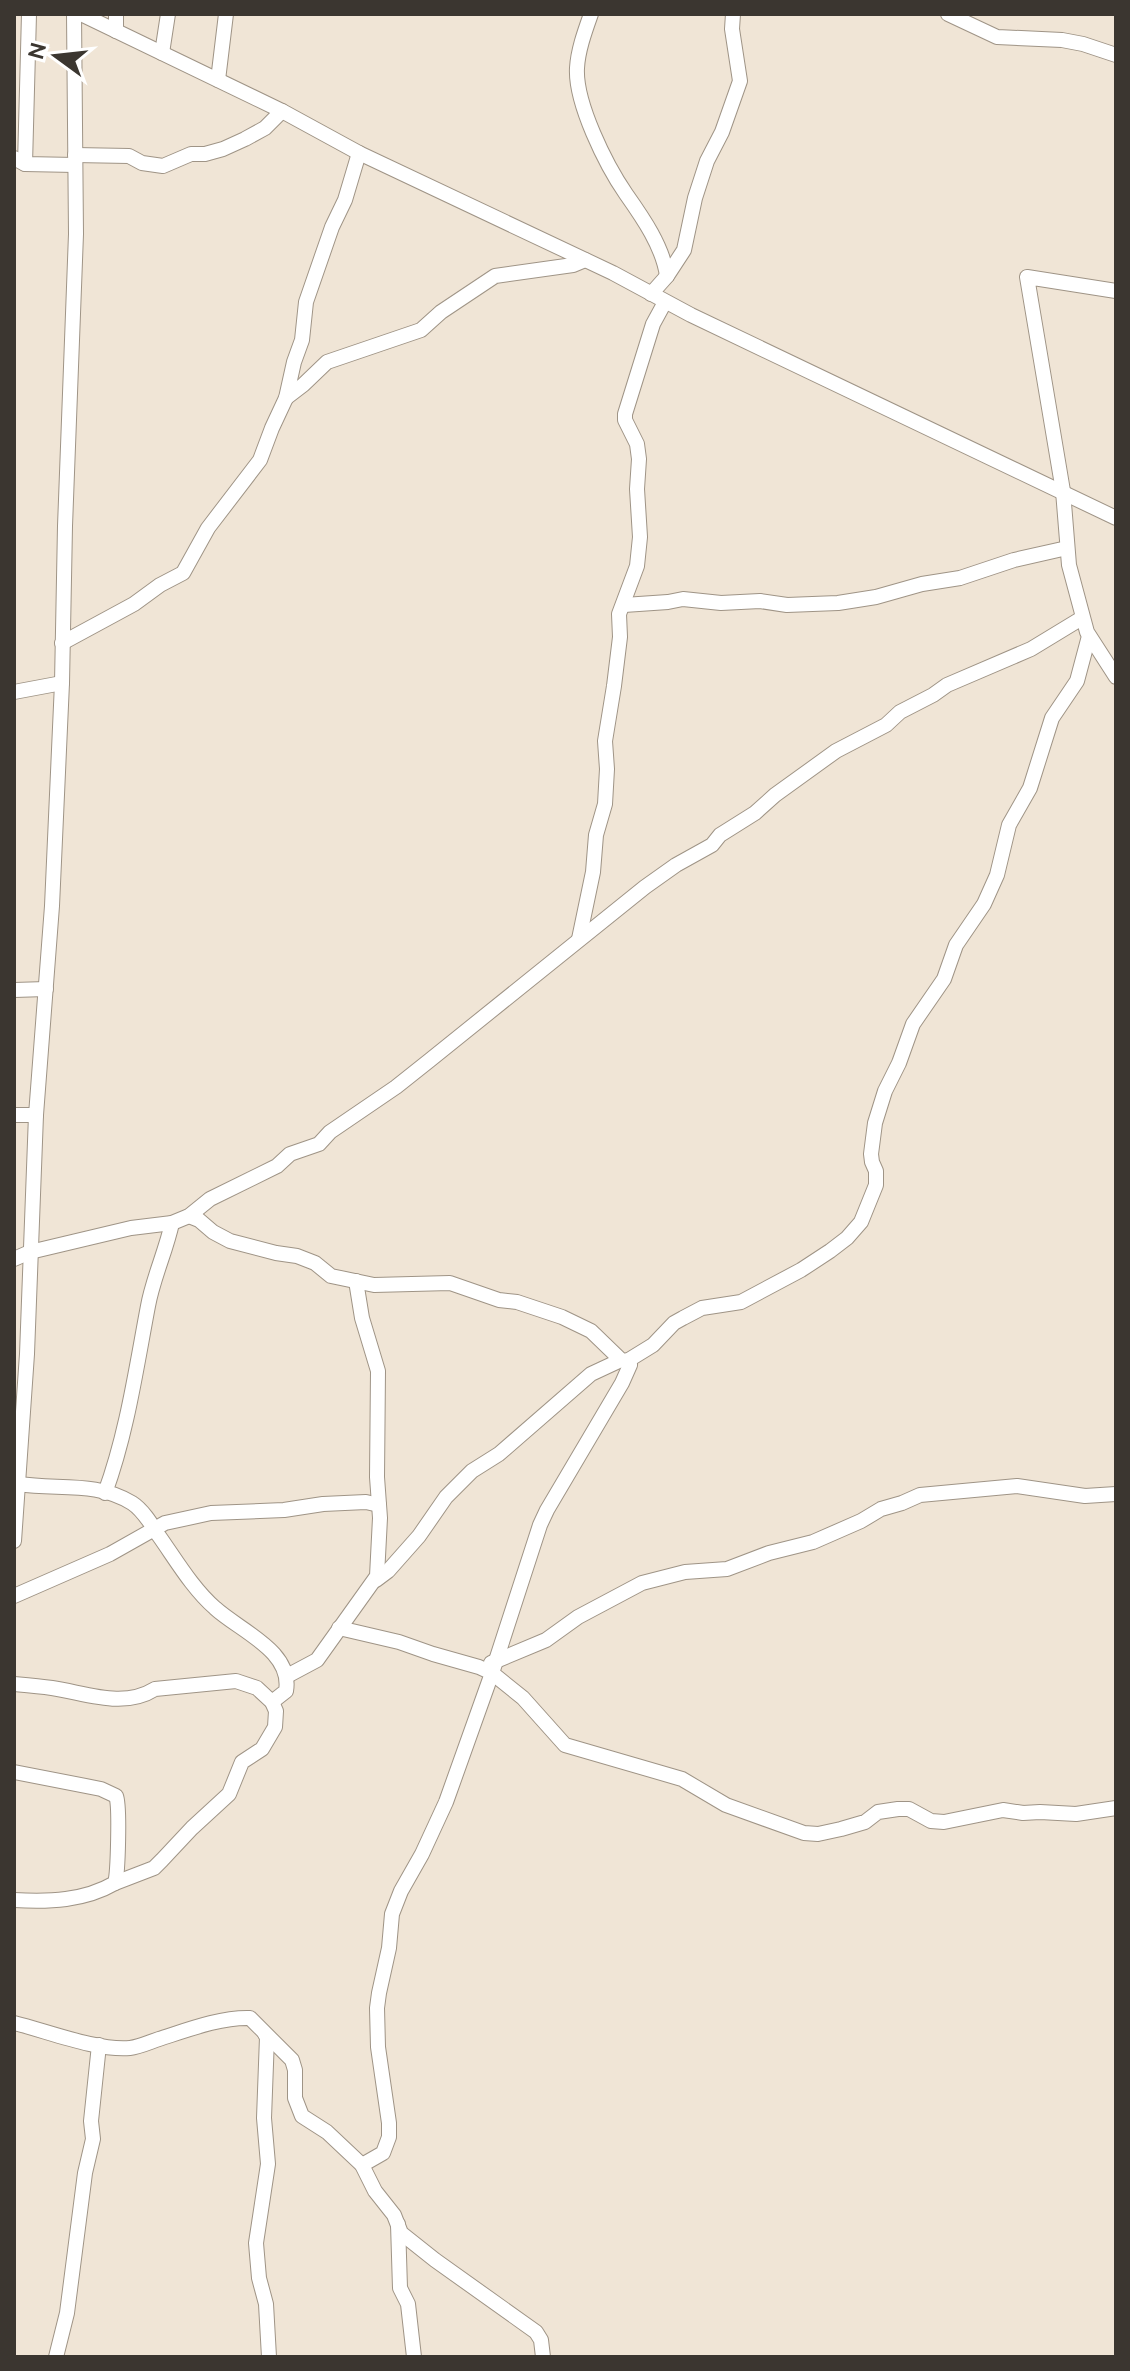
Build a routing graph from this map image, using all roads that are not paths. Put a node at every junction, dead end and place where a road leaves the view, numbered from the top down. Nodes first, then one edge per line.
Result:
1 (29, 14) edge
2 (74, 14) edge
3 (81, 14) edge
4 (116, 14) edge
5 (168, 14) edge
6 (226, 14) edge
7 (591, 14) edge
8 (733, 14) edge
9 (948, 14) edge
10 (116, 31) junction
11 (162, 53) junction
12 (1116, 55) edge
13 (218, 80) junction
14 (282, 111) junction
15 (359, 153) junction
16 (75, 160) junction
17 (19, 161) edge
18 (585, 260) junction
19 (667, 276) junction
20 (1116, 291) edge
21 (651, 294) junction
22 (665, 302) junction
23 (286, 398) junction
24 (1063, 491) junction
25 (1116, 518) edge
26 (1067, 548) junction
27 (624, 605) junction
28 (1082, 618) junction
29 (1089, 636) junction
30 (62, 643) junction
31 (1116, 677) edge
32 (62, 683) junction
33 (14, 692) edge
34 (579, 939) junction
35 (46, 989) junction
36 (14, 990) edge
37 (14, 1115) edge
38 (36, 1115) junction
39 (189, 1216) junction
40 (172, 1223) junction
41 (30, 1252) junction
42 (14, 1259) edge
43 (356, 1281) junction
44 (624, 1361) junction
45 (17, 1483) edge
46 (105, 1493) junction
47 (1116, 1494) edge
48 (374, 1500) junction
49 (155, 1529) junction
50 (14, 1541) edge
51 (376, 1580) junction
52 (14, 1596) edge
53 (339, 1628) junction
54 (489, 1667) junction
55 (287, 1676) junction
56 (14, 1684) edge
57 (272, 1702) junction
58 (14, 1772) edge
59 (1116, 1808) edge
60 (115, 1883) junction
61 (14, 1900) edge
62 (14, 2023) edge
63 (265, 2034) junction
64 (99, 2045) junction
65 (362, 2165) junction
66 (398, 2224) junction
67 (56, 2357) edge
68 (269, 2357) edge
69 (414, 2357) edge
70 (543, 2357) edge

1 - 17 street
2 - 16 street
3 - 10 street
4 - 10 street
5 - 11 street
6 - 13 street
7 - 19 street
8 - 19 street
9 - 12 street
10 - 11 street
11 - 13 street
13 - 14 street
14 - 15 street
14 - 16 street
15 - 18 street
15 - 23 street
16 - 17 street
16 - 30 street
18 - 21 street
18 - 23 street
19 - 21 street
20 - 24 street
21 - 22 street
22 - 24 street
22 - 27 street
23 - 30 street
24 - 25 street
24 - 26 street
26 - 27 street
26 - 28 street
27 - 34 street
28 - 29 street
28 - 34 street
29 - 31 street
29 - 44 street
30 - 32 street
32 - 33 street
32 - 35 street
34 - 39 street
35 - 36 street
35 - 38 street
37 - 38 street
38 - 41 street
39 - 40 street
39 - 43 street
40 - 41 street
40 - 46 street
41 - 42 street
41 - 45 street
43 - 44 street
43 - 48 street
44 - 51 street
44 - 54 street
45 - 46 street
45 - 50 street
46 - 49 street
47 - 54 street
48 - 49 street
48 - 51 street
49 - 52 street
49 - 55 street
51 - 53 street
53 - 54 street
53 - 55 street
54 - 59 street
54 - 65 street
55 - 57 street
56 - 57 street
57 - 60 street
58 - 60 street
60 - 61 street
62 - 64 street
63 - 64 street
63 - 65 street
63 - 68 street
64 - 67 street
65 - 66 street
66 - 69 street
66 - 70 street

